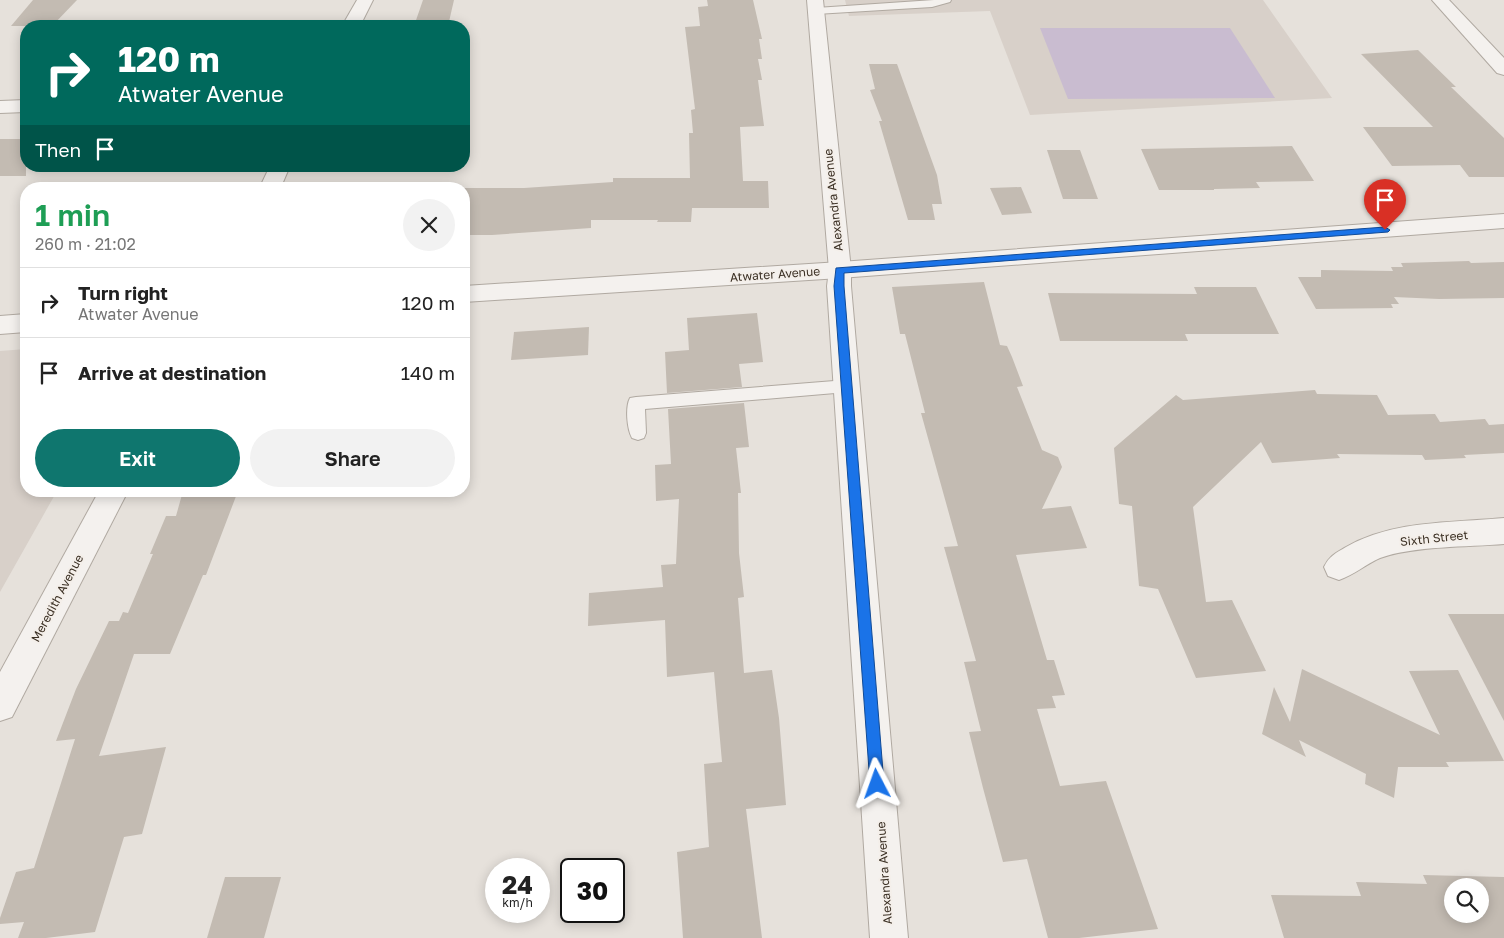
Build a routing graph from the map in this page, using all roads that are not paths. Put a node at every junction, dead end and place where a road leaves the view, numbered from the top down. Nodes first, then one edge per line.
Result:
1 (365, 0) edge
2 (946, 0) edge
3 (1440, 0) edge
4 (816, 5) edge
5 (354, 20) edge
6 (1504, 69) edge
7 (20, 106) edge
8 (0, 107) edge
9 (1504, 221) edge
10 (840, 270) junction
11 (470, 294) edge
12 (20, 323) edge
13 (0, 325) edge
14 (847, 386) junction
15 (638, 433) dead end
16 (111, 497) edge
17 (1504, 531) edge
18 (1339, 567) dead end
19 (0, 705) edge
20 (889, 938) edge

1 - 5 street
2 - 4 lane
3 - 6 street
4 - 10 street, Alexandra Avenue
7 - 8 street
9 - 10 street, Atwater Avenue
10 - 11 street, Atwater Avenue
10 - 14 street, Alexandra Avenue
12 - 13 street
14 - 15 lane
14 - 20 street, Alexandra Avenue
16 - 19 street, Meredith Avenue
17 - 18 street, Sixth Street

